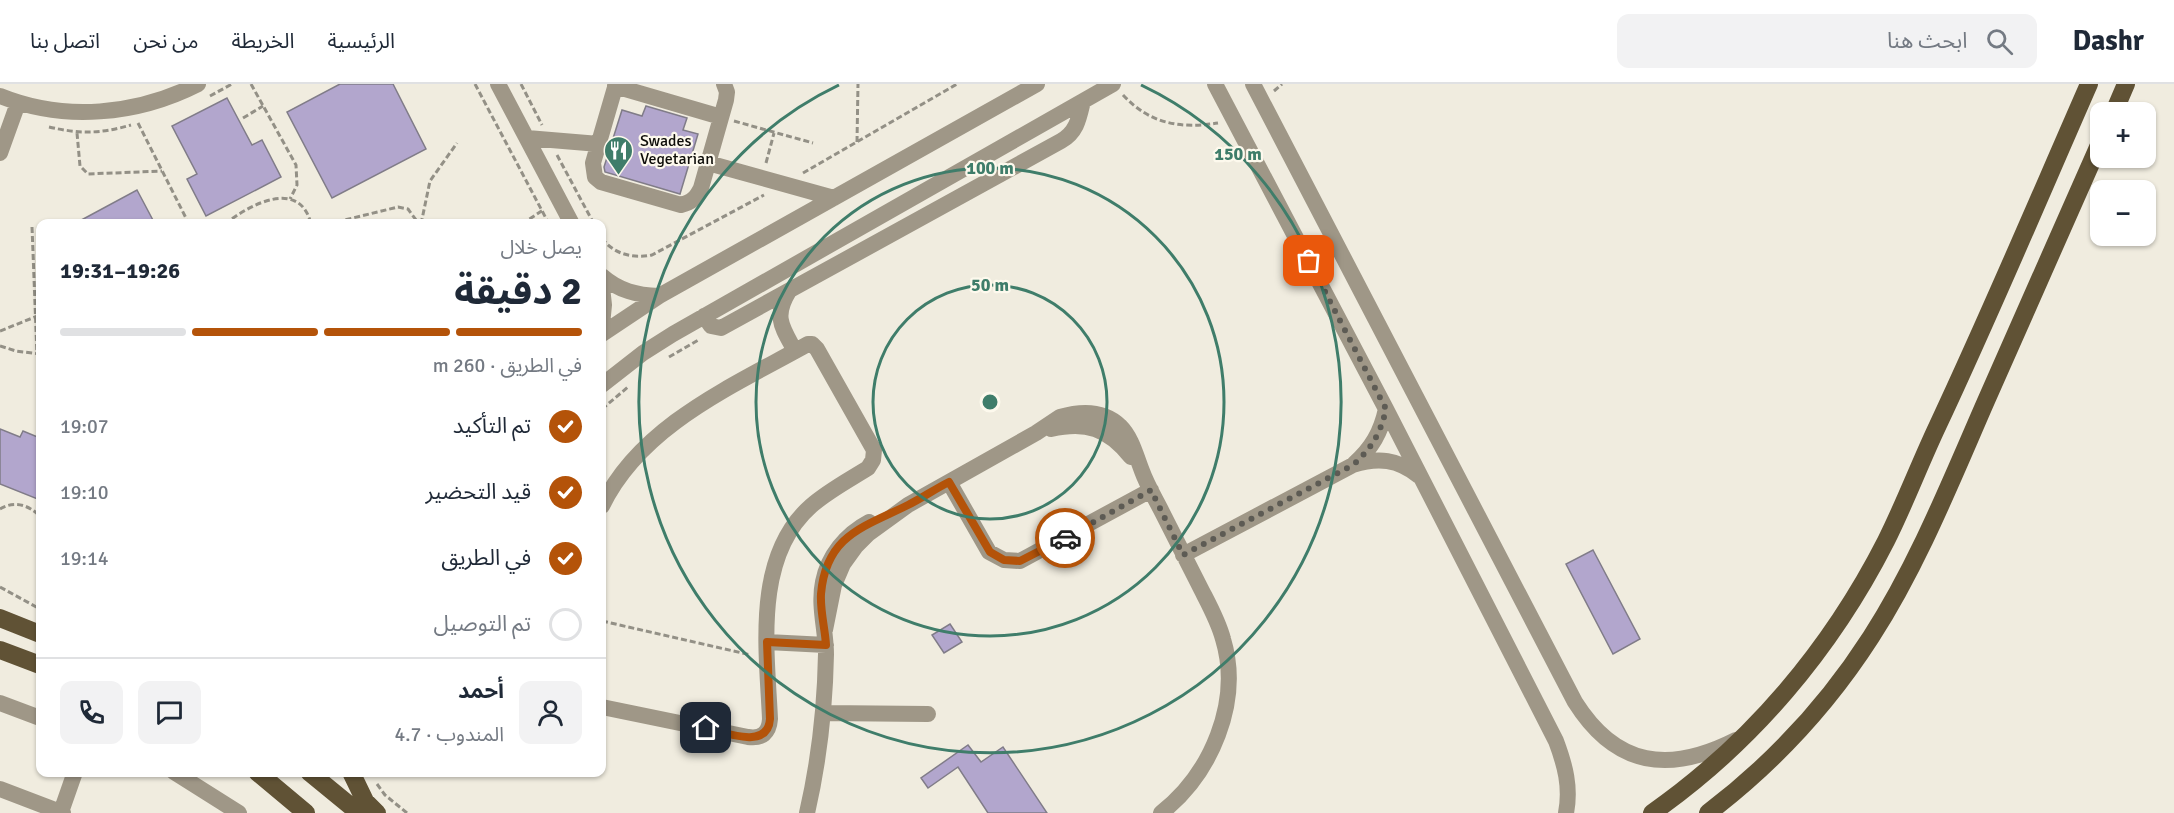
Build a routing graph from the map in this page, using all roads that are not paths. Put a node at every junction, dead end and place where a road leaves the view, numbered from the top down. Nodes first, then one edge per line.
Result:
1 (198, 84) edge
2 (498, 84) edge
3 (724, 84) edge
4 (1037, 84) edge
5 (1215, 84) edge
6 (1253, 84) edge
7 (2089, 84) edge
8 (2126, 84) edge
9 (616, 85) edge
10 (1111, 85) edge
11 (9, 100) edge
12 (1083, 101) junction
13 (2118, 102) edge
14 (721, 117) junction
15 (0, 128) edge
16 (527, 138) junction
17 (599, 144) junction
18 (0, 153) edge
19 (708, 163) junction
20 (2090, 167) edge
21 (834, 198) junction
22 (569, 219) edge
23 (606, 280) edge
24 (789, 291) junction
25 (658, 296) junction
26 (748, 313) junction
27 (710, 322) junction
28 (780, 323) junction
29 (606, 331) edge
30 (795, 351) junction
31 (606, 383) edge
32 (1386, 409) junction
33 (1353, 465) junction
34 (1420, 477) junction
35 (949, 482) junction
36 (1151, 490) junction
37 (606, 498) edge
38 (1183, 555) junction
39 (0, 618) edge
40 (36, 632) edge
41 (826, 637) junction
42 (767, 642) junction
43 (0, 650) edge
44 (36, 664) edge
45 (0, 703) edge
46 (606, 708) edge
47 (823, 713) junction
48 (928, 714) dead end
49 (36, 716) edge
50 (1747, 734) junction
51 (73, 777) edge
52 (182, 777) edge
53 (315, 777) edge
54 (353, 777) edge
55 (277, 780) edge
56 (0, 789) edge
57 (1735, 792) junction
58 (62, 813) edge
59 (239, 813) edge
60 (306, 813) edge
61 (359, 813) edge
62 (377, 813) edge
63 (807, 813) edge
64 (1161, 813) edge
65 (1566, 813) edge
66 (1652, 813) edge
67 (1708, 813) edge
68 (1721, 813) edge

1 - 11 street
2 - 16 street
3 - 14 street
4 - 21 street
5 - 32 street
6 - 50 street
7 - 50 main road
8 - 13 main road
9 - 14 street
9 - 17 street
10 - 12 street
11 - 15 street
11 - 18 street
12 - 24 street
12 - 27 street
14 - 19 street
16 - 17 street
16 - 22 street
17 - 19 street
19 - 21 street
20 - 57 main road
21 - 25 street
23 - 25 street
24 - 26 street
24 - 28 street
25 - 29 street
26 - 27 street
26 - 28 street
27 - 31 street
28 - 30 street
30 - 37 street
30 - 42 street
32 - 33 street
32 - 34 street
33 - 34 street
33 - 38 street
34 - 65 street
35 - 36 street
35 - 36 street
35 - 41 street
36 - 38 street
38 - 64 street
39 - 40 main road
41 - 42 street
41 - 47 street
42 - 46 street
43 - 44 main road
45 - 49 street
47 - 48 street
47 - 63 street
50 - 66 main road
51 - 58 street
52 - 59 street
53 - 61 main road
54 - 62 main road
55 - 60 main road
56 - 58 street
57 - 67 main road
57 - 68 street

